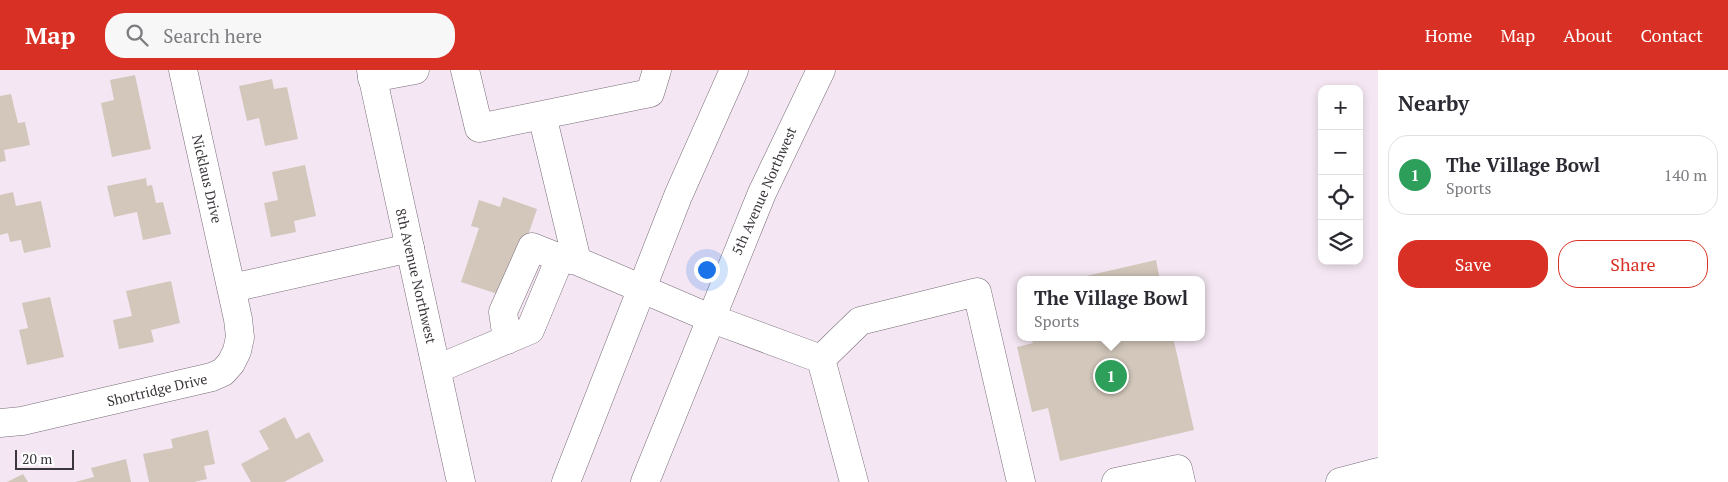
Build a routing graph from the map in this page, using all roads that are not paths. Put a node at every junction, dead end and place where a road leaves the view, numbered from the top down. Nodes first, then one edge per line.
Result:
1 (183, 70) edge
2 (415, 70) edge
3 (465, 70) edge
4 (657, 70) edge
5 (734, 70) edge
6 (821, 70) edge
7 (371, 74) edge
8 (542, 115) junction
9 (410, 248) junction
10 (568, 260) junction
11 (232, 288) junction
12 (641, 289) junction
13 (710, 318) junction
14 (821, 359) junction
15 (437, 369) junction
16 (0, 423) edge
17 (1378, 472) edge
18 (462, 478) edge
19 (570, 478) edge
20 (644, 482) edge
21 (854, 482) edge
22 (1021, 482) edge
23 (1116, 482) edge
24 (1181, 482) edge
25 (1340, 482) edge

1 - 11 main road, Nicklaus Drive
2 - 7 main road
3 - 8 main road
4 - 8 main road
5 - 12 main road
6 - 13 main road, 5th Avenue Northwest
7 - 9 main road, 8th Avenue Northwest
8 - 10 main road
9 - 11 main road
9 - 15 main road, 8th Avenue Northwest
10 - 12 main road
10 - 15 main road
11 - 16 main road, Shortridge Drive
12 - 13 main road
12 - 19 main road
13 - 14 main road
13 - 20 main road, 5th Avenue Northwest
14 - 21 main road
14 - 22 main road
15 - 18 main road, 8th Avenue Northwest
17 - 25 main road
23 - 24 main road

